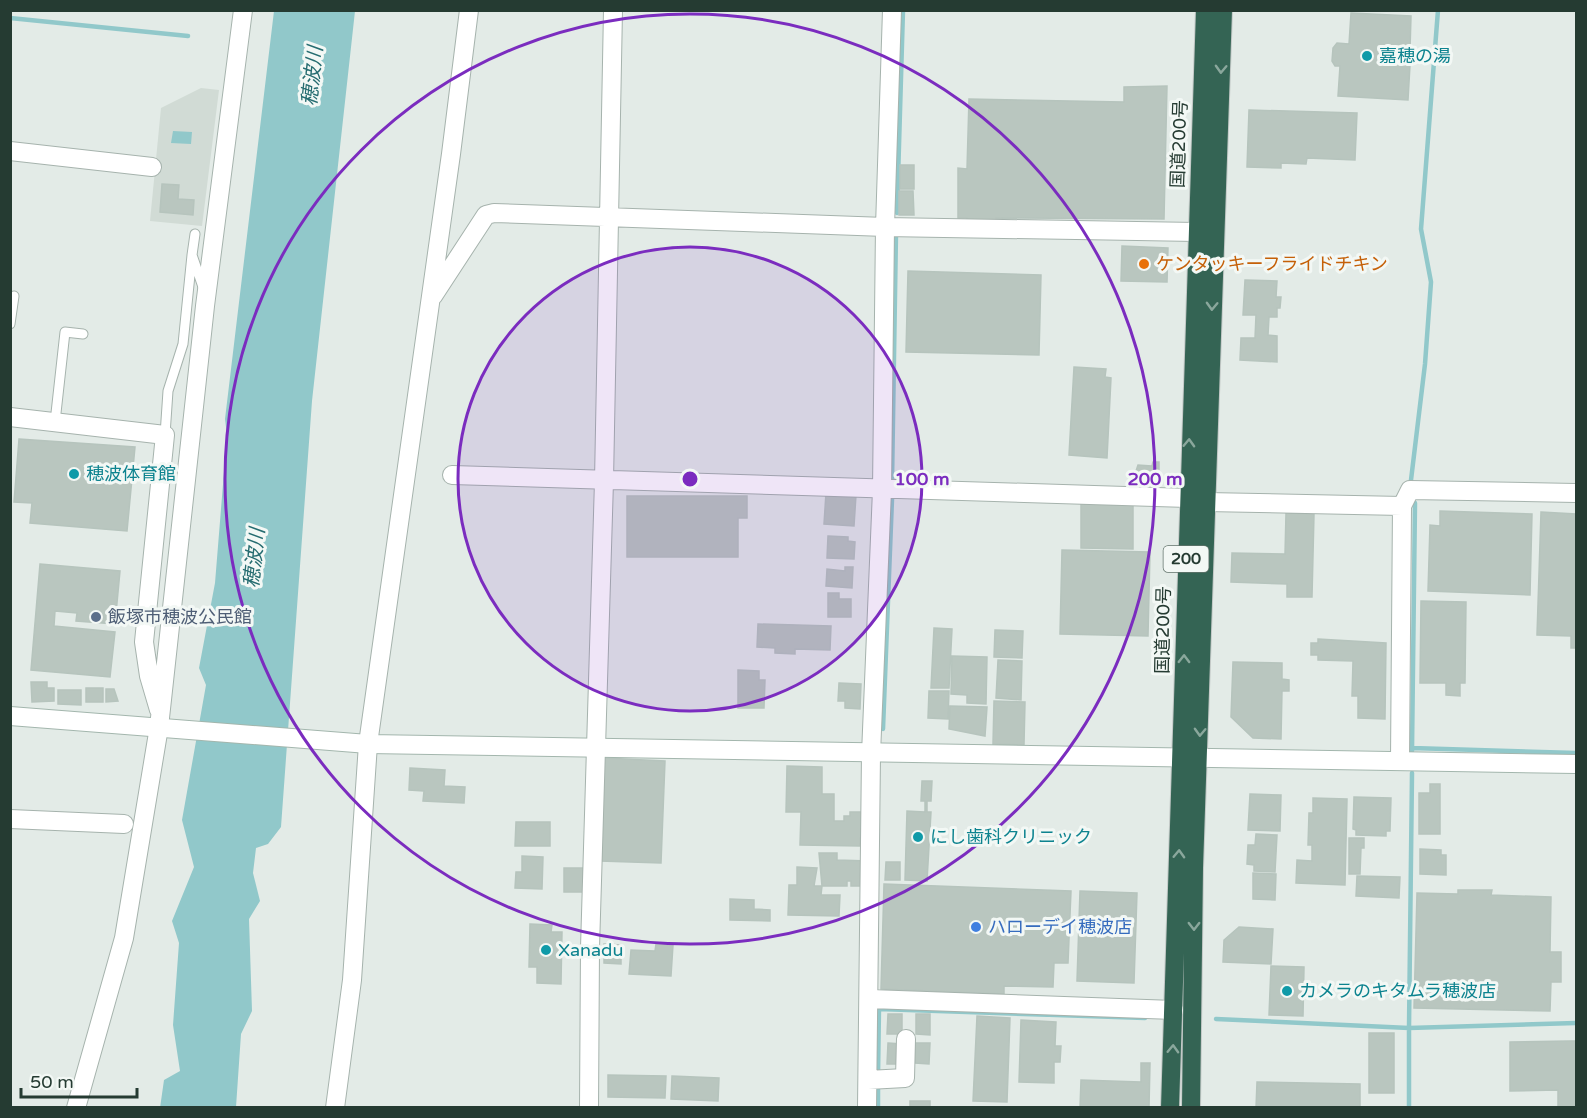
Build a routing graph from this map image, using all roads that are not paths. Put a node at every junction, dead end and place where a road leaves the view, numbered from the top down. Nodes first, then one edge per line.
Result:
1 (243, 10) edge
2 (469, 10) edge
3 (613, 10) edge
4 (892, 10) edge
5 (1205, 10) edge
6 (1223, 10) edge
7 (10, 151) edge
8 (152, 167) dead end
9 (610, 217) junction
10 (885, 227) junction
11 (1197, 232) junction
12 (195, 234) dead end
13 (192, 255) junction
14 (14, 296) dead end
15 (206, 298) junction
16 (431, 300) junction
17 (10, 324) edge
18 (83, 334) dead end
19 (10, 417) edge
20 (55, 422) junction
21 (165, 435) junction
22 (452, 475) dead end
23 (604, 482) junction
24 (882, 490) junction
25 (1576, 493) edge
26 (1188, 498) junction
27 (1206, 502) junction
28 (1402, 506) junction
29 (15, 717) edge
30 (162, 723) junction
31 (368, 744) junction
32 (597, 748) junction
33 (872, 754) junction
34 (1191, 757) junction
35 (1400, 760) junction
36 (1576, 764) edge
37 (10, 819) edge
38 (124, 824) dead end
39 (870, 999) junction
40 (1174, 1010) junction
41 (906, 1039) dead end
42 (876, 1080) junction
43 (76, 1107) edge
44 (335, 1107) edge
45 (589, 1107) edge
46 (867, 1107) edge
47 (1170, 1107) edge
48 (1191, 1107) edge

1 - 15 street
2 - 16 street
3 - 9 street
4 - 10 street
5 - 11 highway, 国道200号 / 200
6 -> 27 highway, 国道200号 / 200
7 - 8 street
9 - 10 street
9 - 16 street
9 - 23 street
10 - 11 street
10 - 24 street
26 -> 11 highway, 国道200号 / 200
12 - 13 lane
13 - 15 lane
13 - 21 lane
14 - 17 lane
15 - 30 street
16 - 31 street
18 - 20 lane
19 - 20 street
20 - 21 street
21 - 30 street
22 - 23 street
23 - 24 street
23 - 32 street
24 - 26 street
24 - 33 street
25 - 28 street
34 -> 26 highway, 国道200号 / 200
27 - 28 street
27 -> 34 highway, 国道200号 / 200
28 - 35 street
29 - 30 street
30 - 31 street
30 - 43 street
31 - 32 street
31 - 44 street
32 - 33 street
32 - 45 street
33 - 34 street
33 - 39 street
34 - 35 street
40 -> 34 highway, 国道200号 / 200
34 -> 48 highway, 国道200号 / 200
35 - 36 street
37 - 38 street
39 - 40 street
39 - 42 street
47 -> 40 highway, 国道200号 / 200
41 - 42 street
42 - 46 street

